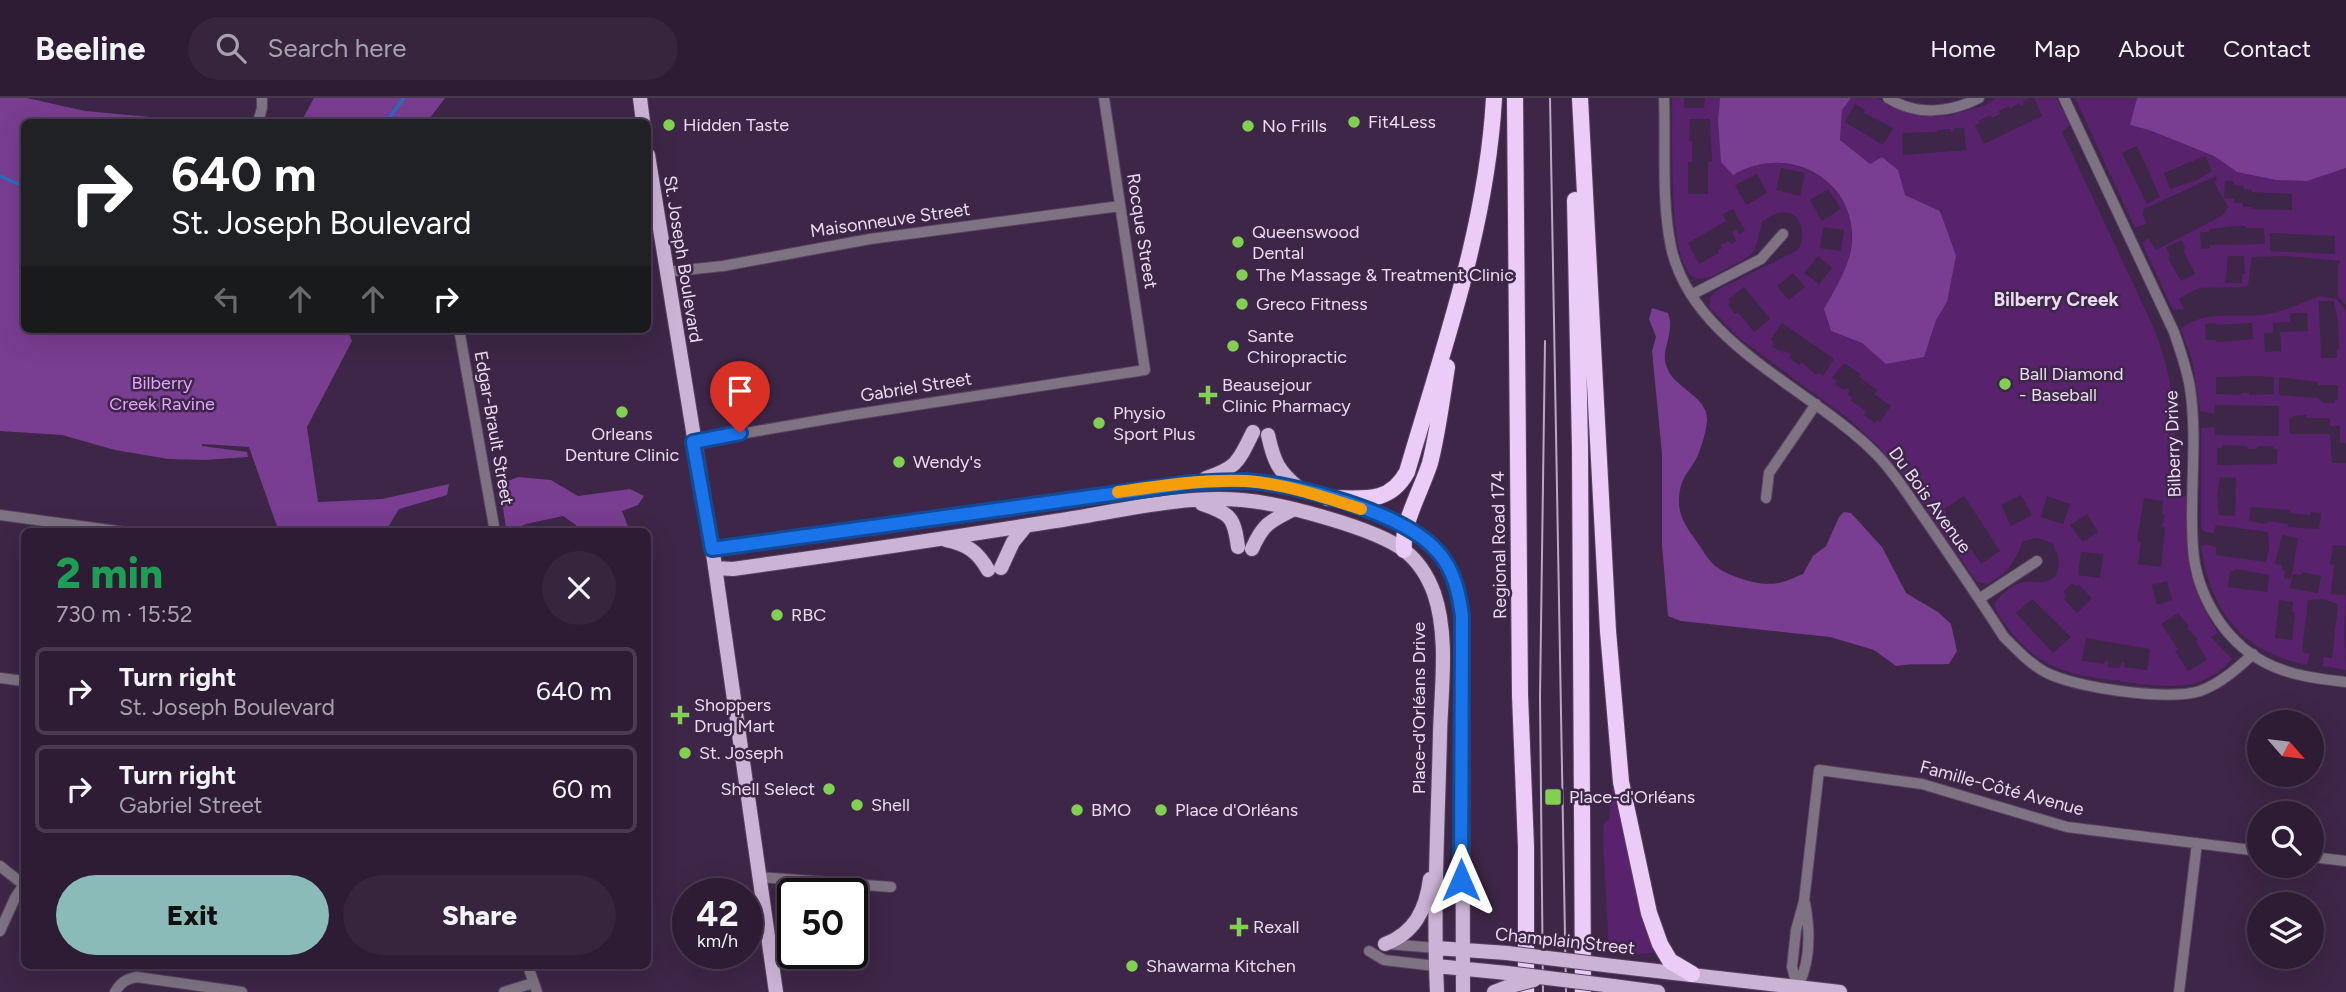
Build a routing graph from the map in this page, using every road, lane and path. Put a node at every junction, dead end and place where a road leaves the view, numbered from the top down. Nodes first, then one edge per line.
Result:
1 (262, 98) edge
2 (640, 98) edge
3 (1104, 98) edge
4 (1494, 98) edge
5 (1515, 98) edge
6 (1573, 98) edge
7 (1580, 98) edge
8 (1664, 98) edge
9 (1888, 98) edge
10 (1979, 98) edge
11 (2064, 98) edge
12 (259, 119) edge
13 (643, 119) edge
14 (651, 189) edge
15 (1120, 206) junction
16 (1783, 234) dead end
17 (666, 272) junction
18 (1461, 288) junction
19 (1691, 295) junction
20 (460, 333) edge
21 (1144, 370) joint
22 (1816, 404) junction
23 (1253, 432) dead end
24 (1268, 435) dead end
25 (693, 442) junction
26 (1580, 448) junction
27 (1191, 483) junction
28 (1301, 490) junction
29 (1328, 498) junction
30 (1766, 499) dead end
31 (1191, 500) junction
32 (1294, 509) junction
33 (0, 515) edge
34 (1026, 526) junction
35 (1405, 526) junction
36 (95, 528) edge
37 (494, 528) edge
38 (942, 539) junction
39 (712, 549) junction
40 (1404, 550) junction
41 (2038, 561) dead end
42 (715, 568) junction
43 (1979, 599) junction
44 (2253, 654) junction
45 (0, 678) edge
46 (21, 681) edge
47 (2346, 682) edge
48 (1438, 822) junction
49 (2197, 843) junction
50 (2247, 849) edge
51 (2324, 858) edge
52 (2346, 861) edge
53 (0, 866) edge
54 (760, 877) junction
55 (21, 883) edge
56 (891, 887) dead end
57 (21, 889) edge
58 (0, 931) edge
59 (1385, 944) junction
60 (1436, 948) junction
61 (1461, 949) junction
62 (1436, 966) junction
63 (1462, 968) junction
64 (529, 969) edge
65 (1692, 974) junction
66 (1503, 984) edge
67 (535, 987) edge
68 (1798, 989) edge
69 (115, 992) edge
70 (242, 992) edge
71 (504, 992) edge
72 (776, 992) edge
73 (1437, 992) edge
74 (1463, 992) edge
75 (1526, 992) edge
76 (1583, 992) edge
77 (1591, 992) edge
78 (1658, 992) edge
79 (1840, 992) edge
80 (2179, 992) edge

1 - 12 street
2 - 13 main road
3 - 15 street, Rocque Street
4 - 18 highway
5 - 75 highway, Regional Road 174
6 - 26 highway
7 - 65 highway
8 - 19 street, Du Bois Avenue
9 - 10 street
11 - 44 street, Bilberry Drive
14 - 17 main road, St. Joseph Boulevard
15 - 17 street, Maisonneuve Street
15 - 21 street, Rocque Street
16 - 19 street
17 - 25 main road, St. Joseph Boulevard
18 - 29 highway
18 - 35 highway
19 - 22 street, Du Bois Avenue
20 - 37 street, Edgar-Brault Street
21 - 25 street, Gabriel Street
22 - 30 street
22 - 43 street, Du Bois Avenue
23 - 27 main road
24 - 28 main road
25 - 39 main road, St. Joseph Boulevard
26 - 76 highway
26 - 77 highway
27 - 28 main road
27 - 39 main road
28 - 29 main road
29 - 35 main road
31 - 32 main road, Place-d'Orléans Drive
31 - 32 main road
31 - 34 main road, Place-d'Orléans Drive
32 - 40 main road, Place-d'Orléans Drive
33 - 36 street
34 - 38 main road, Place-d'Orléans Drive
34 - 38 main road
35 - 40 highway
35 - 61 main road
38 - 42 main road, Place-d'Orléans Drive
39 - 42 main road, St. Joseph Boulevard
40 - 48 main road, Place-d'Orléans Drive
41 - 43 street
42 - 54 main road, St. Joseph Boulevard
43 - 44 street, Du Bois Avenue
44 - 47 street, Bilberry Drive
45 - 46 street
48 - 59 main road
48 - 60 main road, Place-d'Orléans Drive
49 - 50 street, Famille-Côté Avenue
49 - 68 street, Famille-Côté Avenue
49 - 80 street
51 - 52 street
53 - 55 street
54 - 56 street
54 - 72 main road, St. Joseph Boulevard
57 - 58 street
59 - 60 street, Champlain Street
59 - 62 street
60 - 61 main road, Champlain Street
60 - 62 main road, Place-d'Orléans Drive
61 - 63 main road
61 - 65 main road, Champlain Street, bridge
62 - 63 main road
62 - 73 main road, Place-d'Orléans Drive
63 - 66 main road
63 - 74 main road
64 - 67 street
65 - 68 main road, Champlain Street
66 - 78 main road, bridge
67 - 71 street
68 - 79 main road, Champlain Street
69 - 70 street

